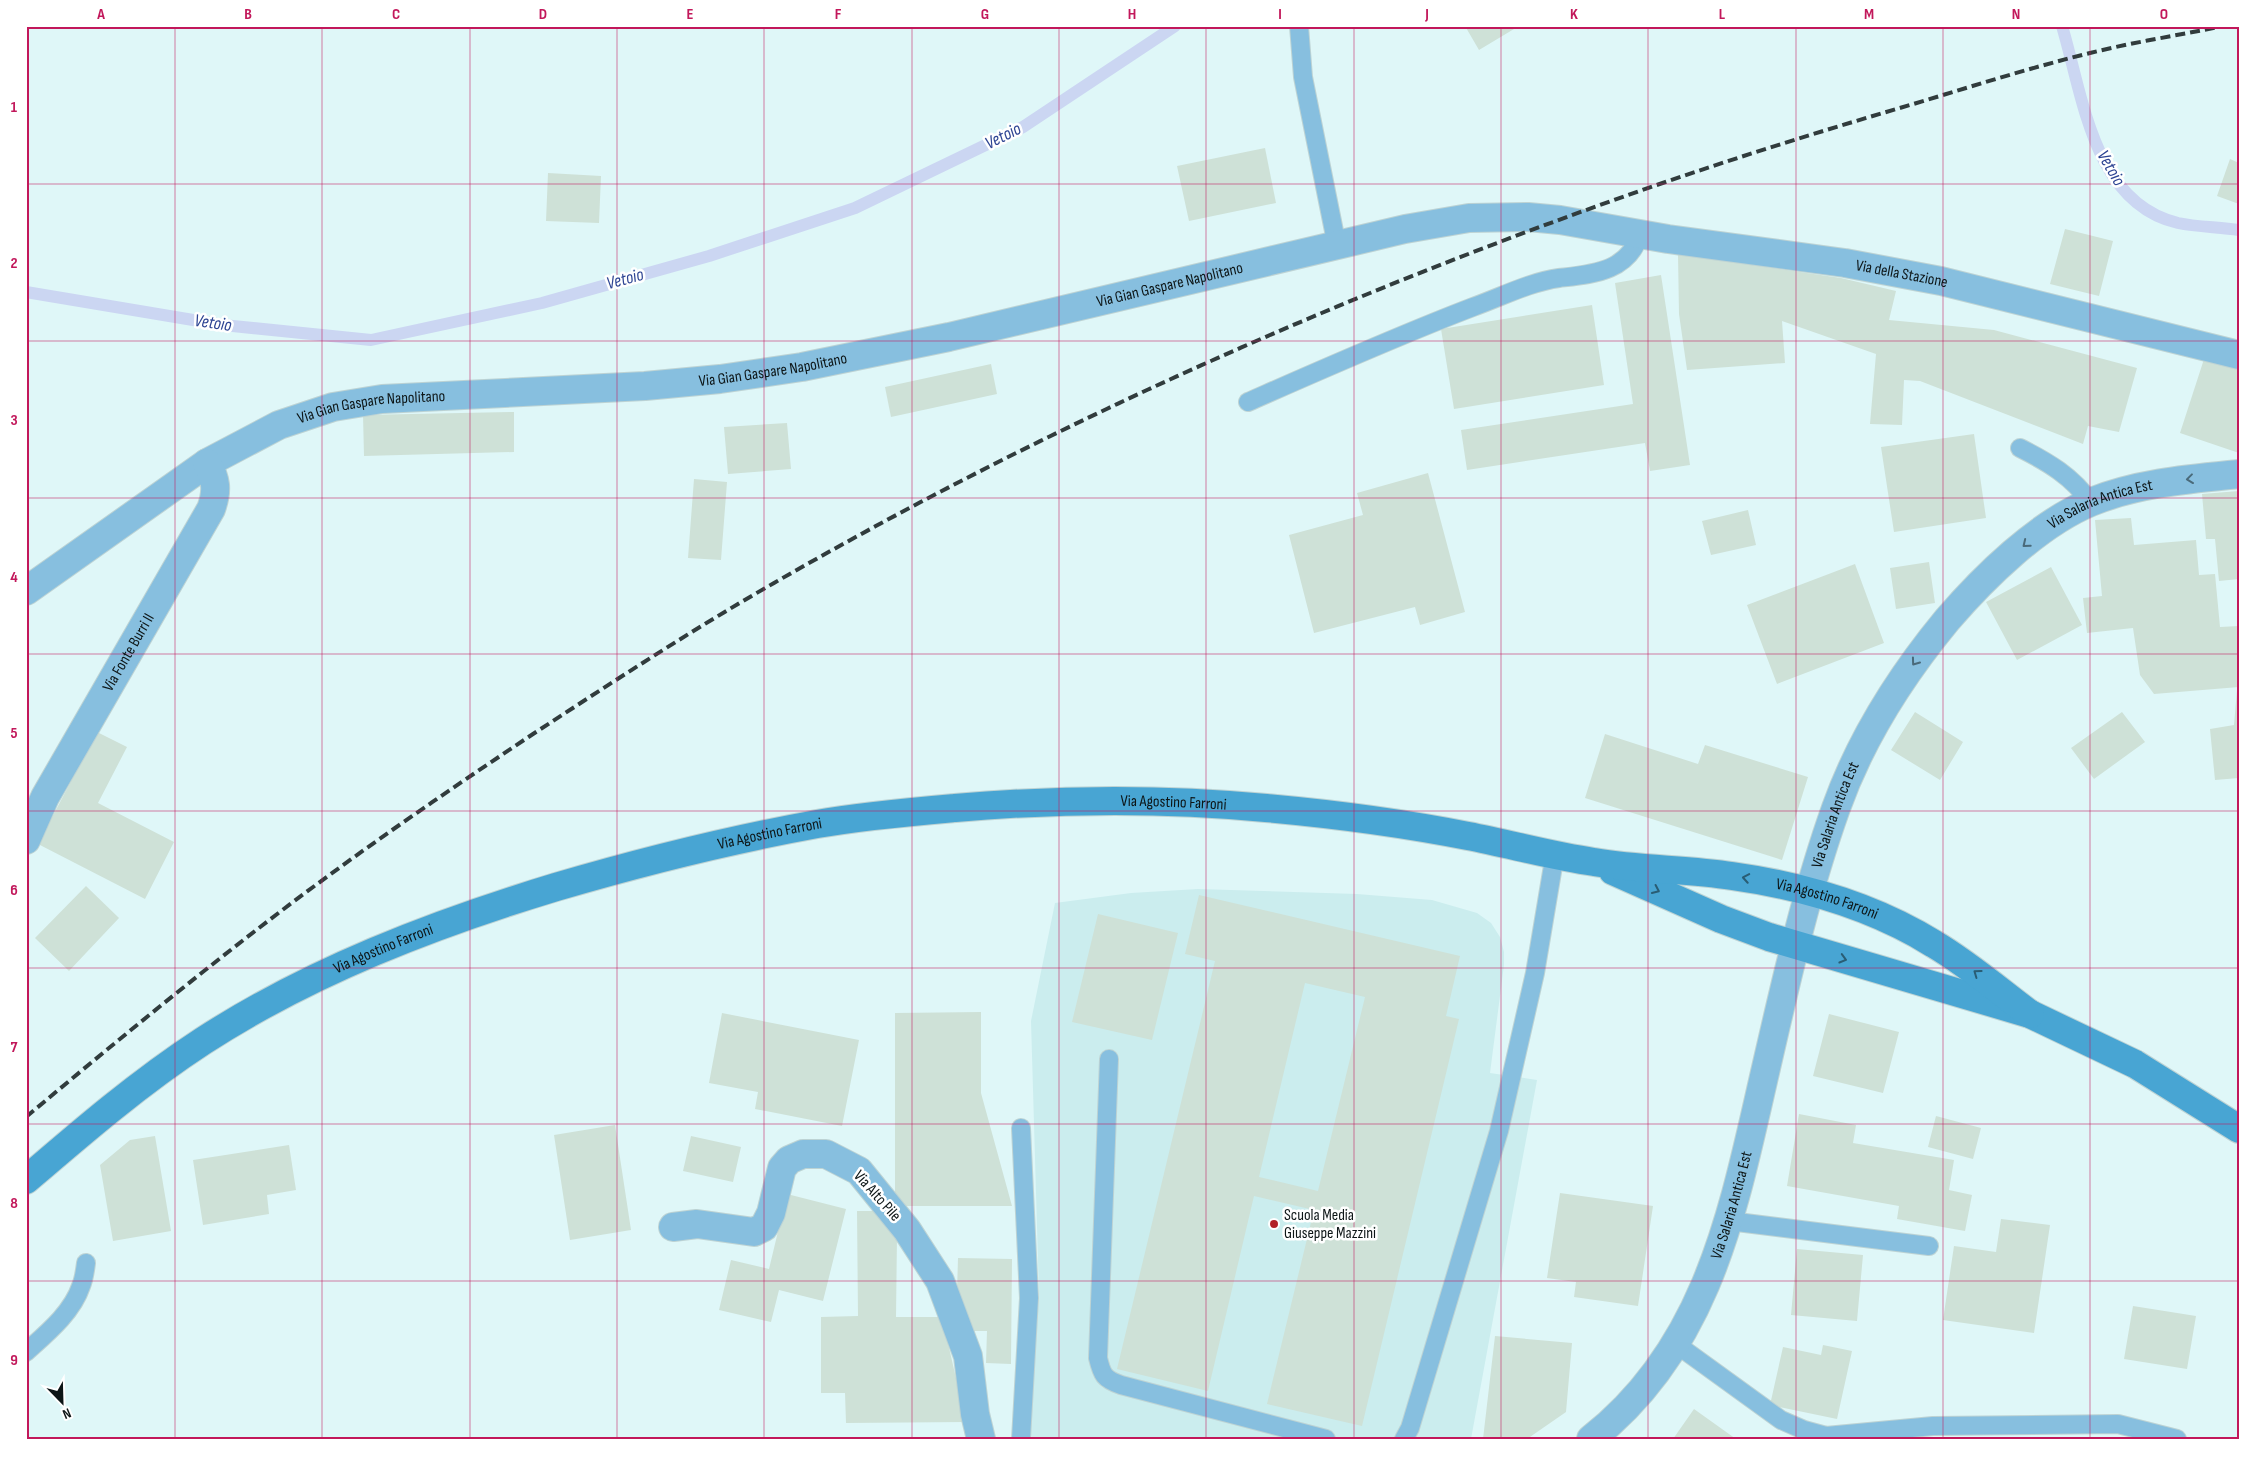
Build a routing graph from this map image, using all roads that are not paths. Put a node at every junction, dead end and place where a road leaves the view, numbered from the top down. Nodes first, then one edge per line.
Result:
1 (1299, 26) edge
2 (1560, 220) joint
3 (1640, 234) junction
4 (1336, 246) junction
5 (2239, 355) edge
6 (1248, 402) dead end
7 (2020, 448) dead end
8 (207, 463) junction
9 (2239, 474) edge
10 (2090, 502) junction
11 (26, 591) edge
12 (26, 840) edge
13 (1555, 854) junction
14 (1596, 863) junction
15 (1811, 891) junction
16 (1796, 946) junction
17 (2030, 1014) junction
18 (1109, 1059) dead end
19 (1021, 1128) dead end
20 (2239, 1129) edge
21 (26, 1180) edge
22 (1729, 1221) junction
23 (673, 1227) dead end
24 (1928, 1246) dead end
25 (86, 1263) dead end
26 (1676, 1344) junction
27 (26, 1352) edge
28 (982, 1439) edge
29 (1021, 1439) edge
30 (1326, 1439) edge
31 (1404, 1439) edge
32 (1591, 1439) edge
33 (2177, 1439) edge

1 - 4 lane
2 - 3 street, Via della Stazione
2 - 4 street, Via Gian Gaspare Napolitano
3 - 5 street, Via della Stazione
3 - 6 lane
4 - 8 street, Via Gian Gaspare Napolitano
7 - 10 lane
8 - 11 street, Via Gian Gaspare Napolitano
8 - 12 street, Via Fonte Burri II
9 -> 10 street, Via Salaria Antica Est
10 -> 15 street, Via Salaria Antica Est
13 - 14 street, Via Agostino Farroni
13 - 21 street, Via Agostino Farroni
13 - 31 lane
15 -> 14 street, Via Agostino Farroni
14 -> 16 street, Via Agostino Farroni
15 - 16 street, Via Salaria Antica Est
17 -> 15 street, Via Agostino Farroni
16 -> 17 street, Via Agostino Farroni
16 - 22 street, Via Salaria Antica Est
17 - 20 street, Via Agostino Farroni
18 - 30 lane
19 - 29 lane
22 - 24 lane
22 - 26 street, Via Salaria Antica Est
23 - 28 street, Via Alto Pile
25 - 27 lane
26 - 32 street, Via Salaria Antica Est
26 - 33 lane

